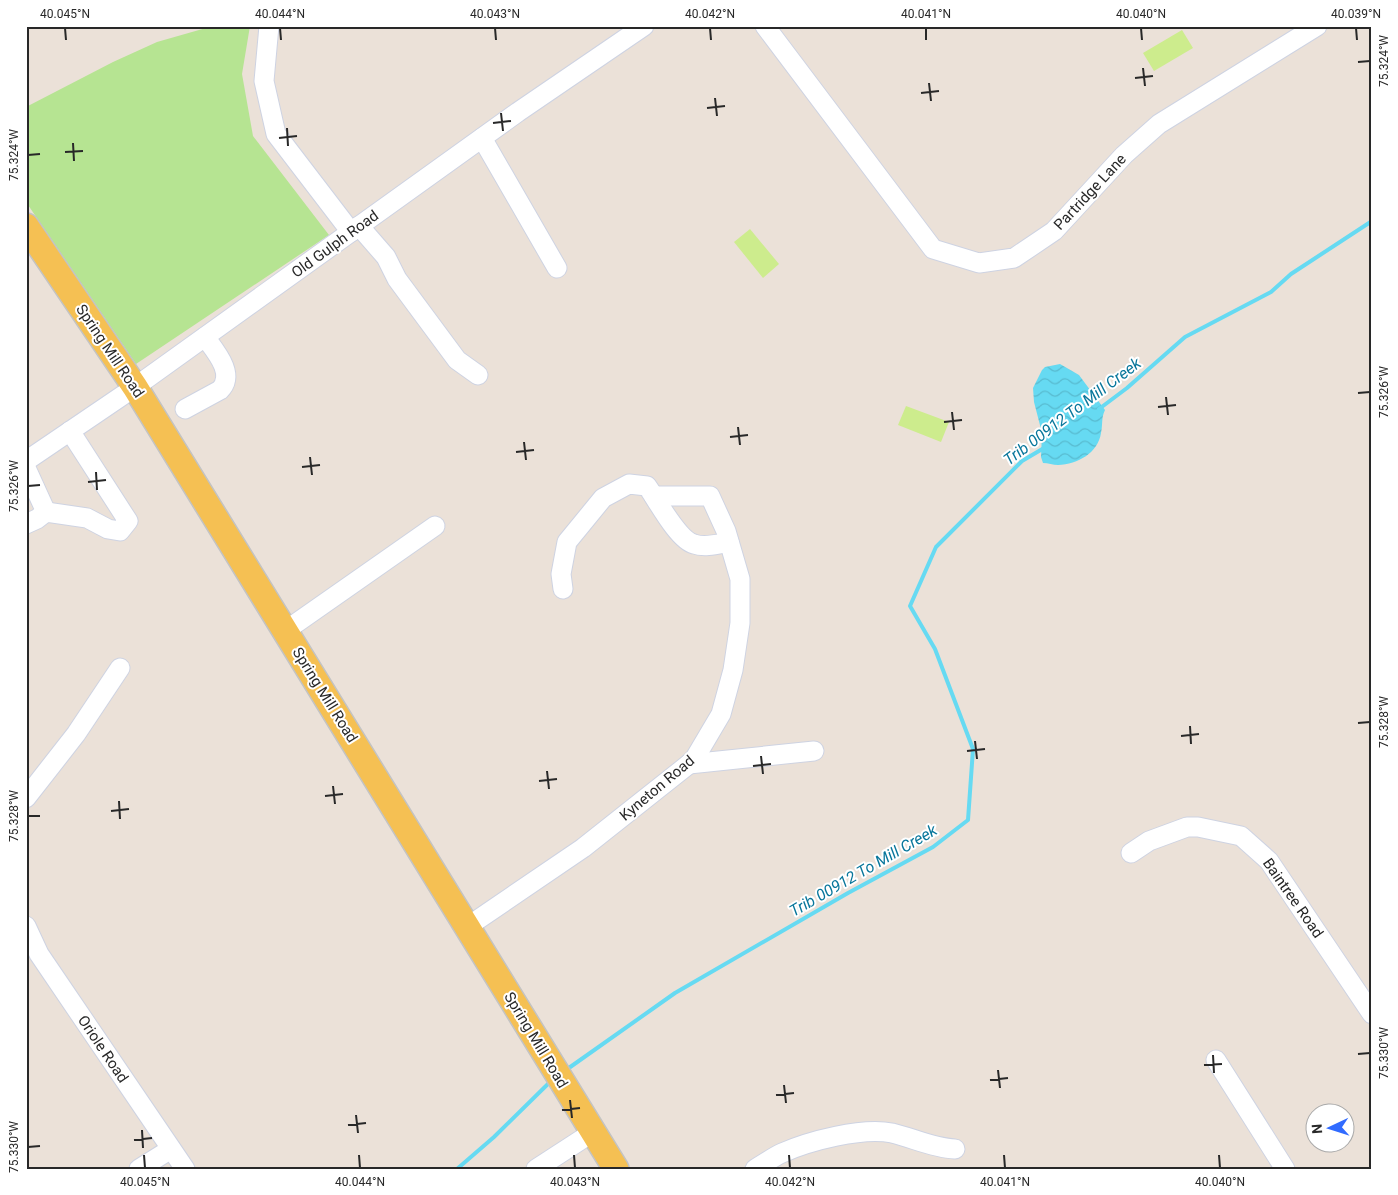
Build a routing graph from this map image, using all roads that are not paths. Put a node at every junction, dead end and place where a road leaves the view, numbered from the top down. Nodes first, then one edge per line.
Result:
1 (269, 26) edge
2 (644, 26) edge
3 (765, 26) edge
4 (1317, 26) edge
5 (482, 138) junction
6 (26, 226) edge
7 (355, 229) junction
8 (557, 268) dead end
9 (205, 337) junction
10 (478, 375) dead end
11 (135, 387) junction
12 (185, 409) dead end
13 (70, 431) junction
14 (26, 461) edge
15 (26, 468) edge
16 (654, 496) junction
17 (46, 512) junction
18 (26, 524) edge
19 (435, 526) dead end
20 (729, 542) junction
21 (563, 589) dead end
22 (286, 631) junction
23 (120, 668) dead end
24 (814, 751) dead end
25 (689, 764) junction
26 (26, 798) edge
27 (1131, 853) dead end
28 (26, 926) edge
29 (468, 927) junction
30 (1372, 1014) edge
31 (1216, 1060) dead end
32 (593, 1132) junction
33 (171, 1149) junction
34 (955, 1149) dead end
35 (139, 1169) edge
36 (185, 1169) edge
37 (536, 1169) edge
38 (616, 1169) edge
39 (755, 1169) edge
40 (1285, 1169) edge

1 - 7 street
2 - 5 street, Old Gulph Road
3 - 4 street, Partridge Lane
5 - 7 street, Old Gulph Road
5 - 8 street
6 - 11 main road, Spring Mill Road
7 - 9 street, Old Gulph Road
7 - 10 street
9 - 11 street, Old Gulph Road
9 - 12 street
11 - 13 street, Old Gulph Road
11 - 22 main road, Spring Mill Road
13 - 14 street, Old Gulph Road
13 - 17 street
15 - 17 street
16 - 20 street
16 - 20 street, Kyneton Road
16 - 21 street
17 - 18 street
19 - 22 street
20 - 25 street, Kyneton Road
22 - 29 main road, Spring Mill Road
23 - 26 street
24 - 25 street
25 - 29 street, Kyneton Road
27 - 30 street, Baintree Road
28 - 33 street, Oriole Road
29 - 32 main road, Spring Mill Road
31 - 40 street
32 - 37 street
32 - 38 main road, Spring Mill Road
33 - 35 street
33 - 36 street, Oriole Road
34 - 39 street

